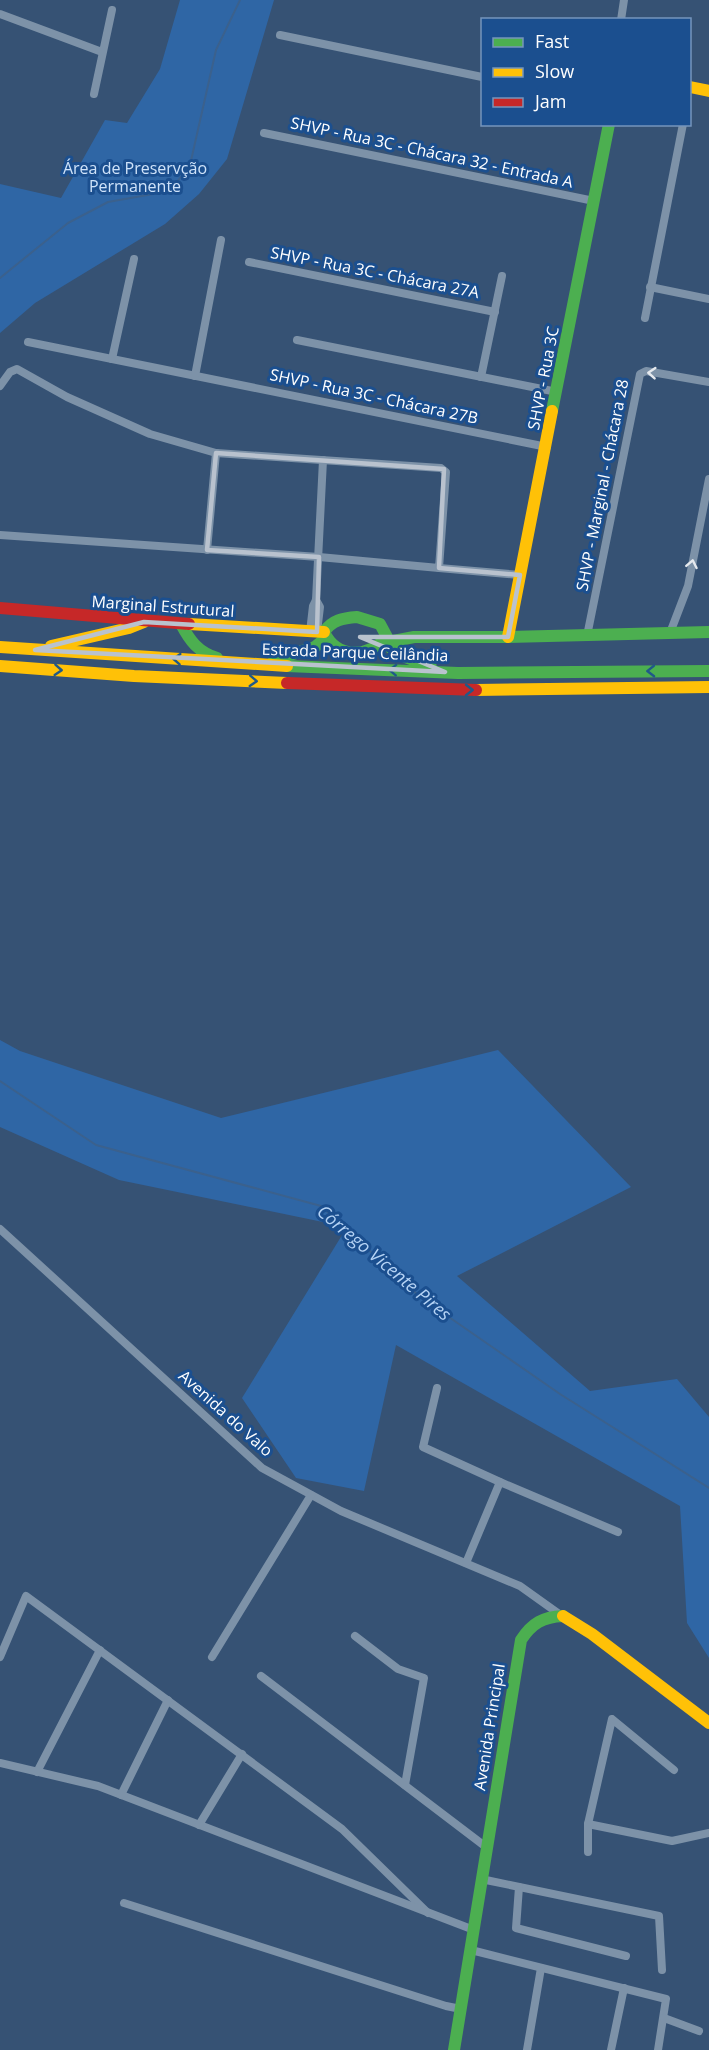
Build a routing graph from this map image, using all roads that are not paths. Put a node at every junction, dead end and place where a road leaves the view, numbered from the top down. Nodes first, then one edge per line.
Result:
1 (624, 0) edge
2 (112, 10) dead end
3 (0, 14) edge
4 (621, 18) edge
5 (280, 35) dead end
6 (102, 52) junction
7 (481, 77) edge
8 (691, 89) edge
9 (709, 91) edge
10 (94, 94) dead end
11 (609, 126) edge
12 (683, 126) edge
13 (264, 133) dead end
14 (594, 201) junction
15 (221, 240) dead end
16 (134, 259) dead end
17 (249, 262) dead end
18 (502, 276) dead end
19 (650, 287) junction
20 (709, 299) edge
21 (495, 312) junction
22 (645, 318) dead end
23 (297, 340) dead end
24 (28, 342) dead end
25 (112, 359) junction
26 (195, 376) junction
27 (481, 377) junction
28 (709, 382) edge
29 (0, 386) edge
30 (557, 392) junction
31 (547, 447) junction
32 (216, 453) junction
33 (323, 460) junction
34 (709, 479) edge
35 (0, 535) edge
36 (207, 550) junction
37 (319, 558) junction
38 (440, 568) junction
39 (520, 575) junction
40 (0, 608) edge
41 (144, 622) junction
42 (181, 624) junction
43 (709, 632) edge
44 (319, 633) junction
45 (670, 633) junction
46 (587, 636) junction
47 (508, 637) junction
48 (384, 639) junction
49 (0, 647) edge
50 (35, 650) junction
51 (240, 664) junction
52 (255, 664) junction
53 (0, 666) edge
54 (709, 671) edge
55 (445, 672) junction
56 (709, 687) edge
57 (0, 1229) edge
58 (437, 1388) dead end
59 (500, 1482) junction
60 (311, 1494) junction
61 (618, 1532) dead end
62 (466, 1563) junction
63 (562, 1616) junction
64 (355, 1636) dead end
65 (100, 1650) junction
66 (0, 1657) edge
67 (212, 1657) dead end
68 (261, 1676) dead end
69 (168, 1700) junction
70 (709, 1724) edge
71 (242, 1754) junction
72 (0, 1763) edge
73 (674, 1770) dead end
74 (37, 1772) junction
75 (405, 1785) junction
76 (121, 1795) junction
77 (588, 1824) junction
78 (199, 1825) junction
79 (709, 1833) edge
80 (486, 1847) junction
81 (588, 1852) dead end
82 (481, 1879) junction
83 (519, 1887) junction
84 (123, 1903) dead end
85 (428, 1913) junction
86 (474, 1930) junction
87 (471, 1950) junction
88 (626, 1956) dead end
89 (541, 1968) junction
90 (662, 1970) dead end
91 (624, 1988) junction
92 (461, 2009) junction
93 (664, 2018) junction
94 (699, 2031) dead end
95 (454, 2050) edge
96 (527, 2050) edge
97 (611, 2050) edge
98 (658, 2050) edge

1 - 4 street
2 - 6 street
3 - 6 street
5 - 7 street
6 - 10 street
8 - 9 main road
11 - 14 main road, SHVP - Rua 3C
12 - 19 street
13 - 14 street, SHVP - Rua 3C - Chácara 32 - Entrada A
14 - 30 main road, SHVP - Rua 3C
15 - 26 street
16 - 25 street
17 - 21 street, SHVP - Rua 3C - Chácara 27A
18 - 21 street, SHVP - Rua 3C - Chácara 27A
19 - 20 street
19 - 22 street
21 - 27 street, SHVP - Rua 3C - Chácara 27A
23 - 27 street
24 - 25 street, SHVP - Rua 3C - Chácara 27B
25 - 26 street, SHVP - Rua 3C - Chácara 27B
26 - 31 street, SHVP - Rua 3C - Chácara 27B
27 - 30 street
28 -> 46 street, SHVP - Marginal - Chácara 28
29 - 32 street
30 - 31 main road, SHVP - Rua 3C
31 - 39 main road, SHVP - Rua 3C
32 - 33 street
32 - 36 street
33 - 37 street
33 - 38 street
45 -> 34 street
35 - 36 street
36 - 37 street
37 - 38 street
37 - 44 street
38 - 39 street
39 - 47 main road, SHVP - Rua 3C
40 - 41 main road, Marginal Estrutural
41 - 42 main road, Marginal Estrutural
41 - 50 main road
42 - 44 main road, Marginal Estrutural
42 - 51 main road
43 - 45 main road
44 - 48 main road
44 - 48 main road
44 - 52 main road
45 - 46 main road
46 - 47 main road
47 - 48 main road
48 - 55 main road
49 - 50 main road, Estrada Parque Ceilândia
51 -> 50 main road, Estrada Parque Ceilândia
51 - 52 main road, Estrada Parque Ceilândia
55 -> 52 main road, Estrada Parque Ceilândia
53 -> 56 main road, Estrada Parque Ceilândia
54 -> 55 main road, Estrada Parque Ceilândia
57 - 60 street, Avenida do Valo
58 - 59 street
59 - 61 street
59 - 62 street
60 - 62 street, Avenida do Valo
60 - 67 street
62 - 63 street, Avenida do Valo
63 - 70 main road
63 - 80 main road, Avenida Principal
64 - 75 street
65 - 66 street
65 - 69 street
65 - 74 street
68 - 75 street
69 - 71 street
69 - 76 street
71 - 78 street
71 - 85 street
72 - 74 street
73 - 77 street
74 - 76 street
75 - 80 street
76 - 78 street
77 - 79 street
77 - 81 street
78 - 85 street
80 - 82 main road, Avenida Principal
82 - 83 street
82 - 86 main road, Avenida Principal
83 - 88 street
83 - 90 street
84 - 92 street
85 - 86 street
86 - 87 main road, Avenida Principal
87 - 89 street
87 - 92 main road, Avenida Principal
89 - 91 street
89 - 96 street
91 - 93 street
91 - 97 street
92 - 95 main road, Avenida Principal
93 - 94 street
93 - 98 street

